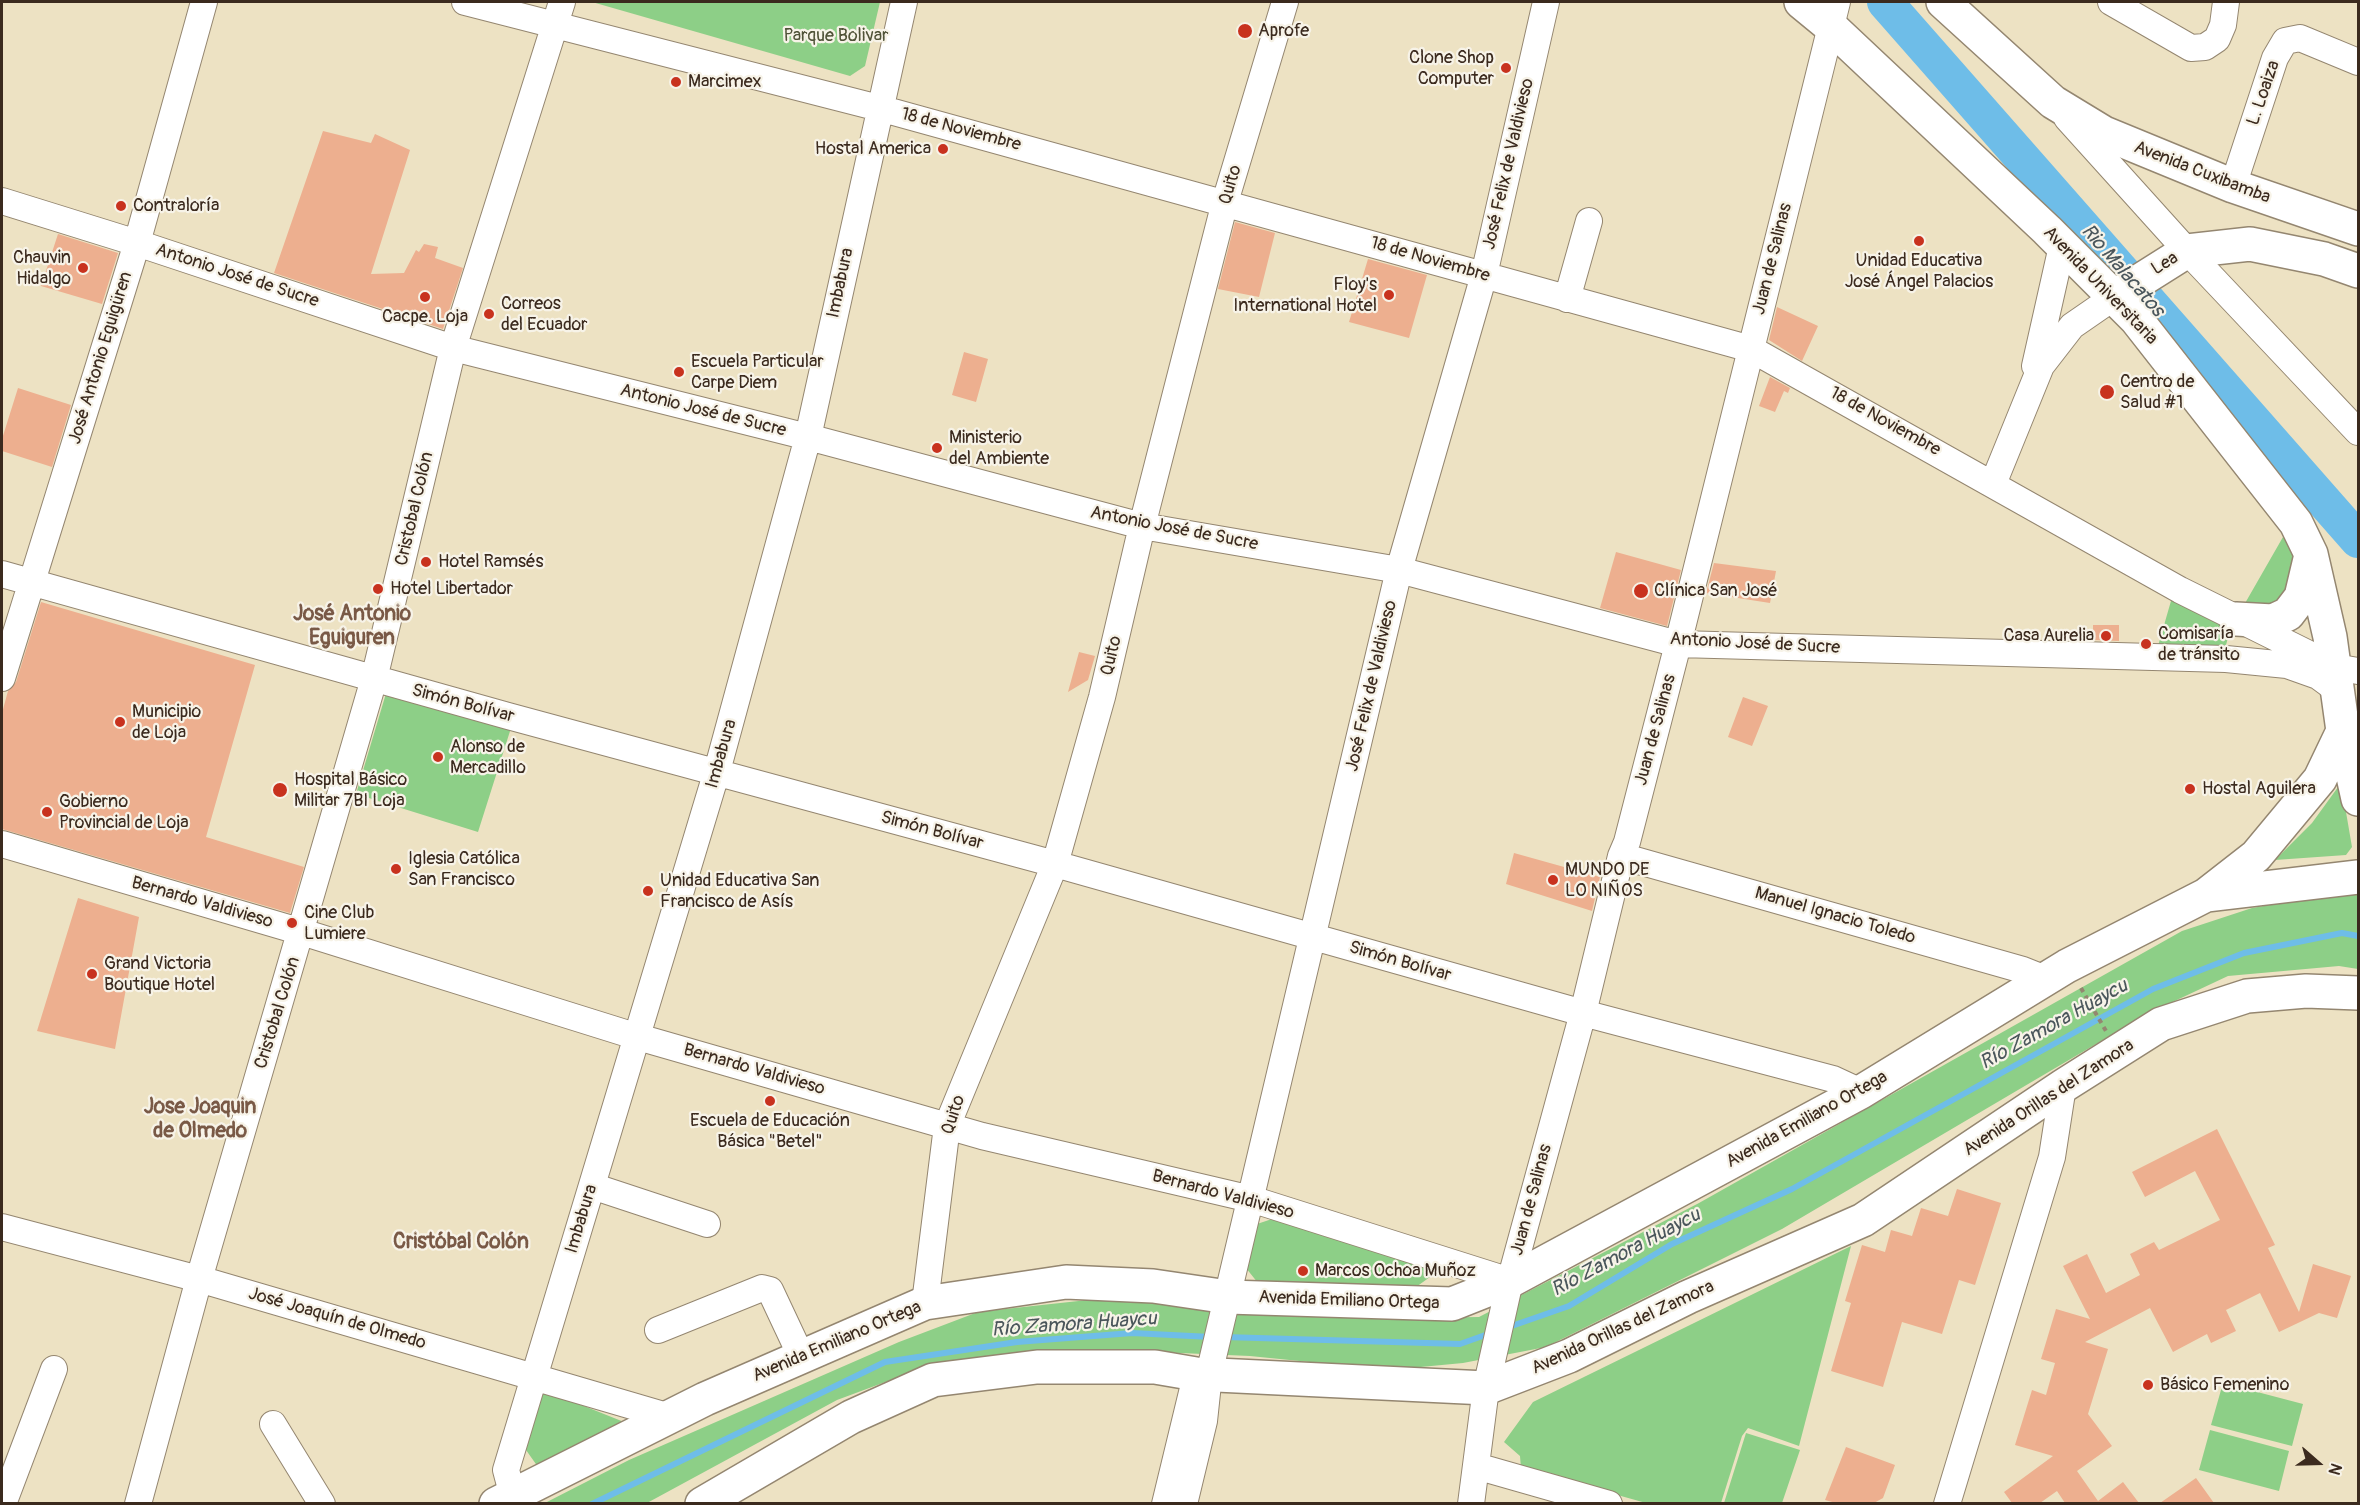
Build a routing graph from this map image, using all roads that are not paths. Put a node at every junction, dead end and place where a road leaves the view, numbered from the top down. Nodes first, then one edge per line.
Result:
1 (204, 2) edge
2 (465, 2) edge
3 (562, 2) edge
4 (904, 2) edge
5 (1285, 2) edge
6 (1546, 2) edge
7 (1801, 2) edge
8 (1943, 2) edge
9 (2111, 2) edge
10 (2226, 2) edge
11 (1834, 12) edge
12 (554, 27) junction
13 (2358, 62) edge
14 (2053, 102) junction
15 (879, 108) junction
16 (2233, 186) junction
17 (2, 201) edge
18 (1225, 202) junction
19 (1589, 221) dead end
20 (2358, 229) edge
21 (137, 243) junction
22 (2062, 246) junction
23 (2187, 251) junction
24 (2358, 271) edge
25 (1484, 275) junction
26 (2114, 297) junction
27 (1567, 299) junction
28 (453, 348) junction
29 (1752, 349) junction
30 (2029, 389) junction
31 (2358, 432) edge
32 (808, 437) junction
33 (1994, 484) junction
34 (1142, 526) junction
35 (2311, 554) junction
36 (1399, 570) junction
37 (2, 574) edge
38 (31, 584) junction
39 (2234, 617) junction
40 (1678, 644) junction
41 (2226, 659) junction
42 (2343, 676) edge
43 (2, 678) edge
44 (374, 679) junction
45 (2343, 731) junction
46 (717, 771) junction
47 (2358, 799) edge
48 (2, 844) edge
49 (1621, 856) junction
50 (1055, 864) junction
51 (2358, 877) edge
52 (2206, 895) junction
53 (302, 932) junction
54 (1313, 938) junction
55 (2058, 973) junction
56 (2358, 993) edge
57 (1583, 1013) junction
58 (638, 1037) junction
59 (2063, 1086) junction
60 (1861, 1092) junction
61 (947, 1126) junction
62 (592, 1186) junction
63 (1251, 1199) junction
64 (707, 1224) dead end
65 (2, 1227) edge
66 (199, 1279) junction
67 (1510, 1281) junction
68 (1228, 1296) junction
69 (925, 1303) junction
70 (658, 1330) dead end
71 (801, 1356) junction
72 (54, 1370) dead end
73 (1203, 1374) junction
74 (533, 1377) junction
75 (1486, 1388) junction
76 (670, 1417) junction
77 (273, 1424) dead end
78 (1476, 1466) junction
79 (508, 1501) edge
80 (3, 1503) edge
81 (138, 1503) edge
82 (322, 1503) edge
83 (702, 1503) edge
84 (1166, 1503) edge
85 (1184, 1503) edge
86 (1471, 1503) edge
87 (1609, 1503) edge
88 (1947, 1503) edge

1 - 21 street, José Antonio Eguigüren
2 - 12 street, 18 de Noviembre
3 - 12 street, Cristobal Colón
4 - 15 street, Imbabura
5 - 18 street, Quito
6 - 25 street, José Felix de Valdivieso
7 - 11 main road, Avenida Universitaria
8 - 14 main road, Avenida Cuxibamba
9 - 10 street
11 - 22 main road, Avenida Universitaria
11 - 29 street, Juan de Salinas
12 - 15 street, 18 de Noviembre
12 - 28 street, Cristobal Colón
13 - 16 street, L. Loaiza
14 - 16 main road, Avenida Cuxibamba
14 - 23 street
15 - 18 street, 18 de Noviembre
15 - 32 street, Imbabura
16 - 20 main road, Avenida Cuxibamba
17 - 21 street, Antonio José de Sucre
18 - 25 street, 18 de Noviembre
18 - 34 street, Quito
19 - 27 street
21 - 28 street, Antonio José de Sucre
21 - 38 street, José Antonio Eguigüren
22 - 26 main road, Avenida Universitaria
22 - 30 street
23 - 24 main road
23 - 26 main road, Lea
23 - 31 street
25 - 27 street, 18 de Noviembre
25 - 36 street, José Felix de Valdivieso
26 - 30 street
26 - 35 main road, Avenida Universitaria
27 - 29 street, 18 de Noviembre
28 - 32 street, Antonio José de Sucre
28 - 44 street, Cristobal Colón
29 - 33 street, 18 de Noviembre
29 - 40 street, Juan de Salinas
30 - 33 street
32 - 34 street, Antonio José de Sucre
32 - 46 street, Imbabura
33 - 39 street, 18 de Noviembre
34 - 36 street, Antonio José de Sucre
34 - 50 street, Quito
35 - 39 main road
35 - 42 main road, Avenida Universitaria
36 - 40 street, Antonio José de Sucre
36 - 54 street, José Felix de Valdivieso
37 - 38 street, Simón Bolívar
38 - 43 street, José Antonio Eguigüren
38 - 44 street, Simón Bolívar
39 - 41 street
39 - 42 street, 18 de Noviembre
40 - 41 street, Antonio José de Sucre
40 - 49 street, Juan de Salinas
41 - 42 street, Antonio José de Sucre
42 - 45 main road, Avenida Universitaria
44 - 46 street, Simón Bolívar
44 - 53 street, Cristobal Colón
45 - 47 main road, Avenida Universitaria
45 - 52 main road
46 - 50 street, Simón Bolívar
46 - 58 street, Imbabura
48 - 53 street, Bernardo Valdivieso
49 - 55 street, Manuel Ignacio Toledo
49 - 57 street, Juan de Salinas
50 - 54 street, Simón Bolívar
50 - 61 street, Quito
51 - 52 main road, Avenida Emiliano Ortega
52 - 55 main road, Avenida Emiliano Ortega
53 - 58 street, Bernardo Valdivieso
53 - 66 street, Cristobal Colón
54 - 57 street, Simón Bolívar
54 - 63 street, José Felix de Valdivieso
55 - 60 main road, Avenida Emiliano Ortega
56 - 59 main road, Avenida Orillas del Zamora
57 - 60 street, Simón Bolívar
57 - 67 street, Juan de Salinas
58 - 61 street, Bernardo Valdivieso
58 - 62 street, Imbabura
59 - 75 main road, Avenida Orillas del Zamora
59 - 88 street
60 - 67 main road, Avenida Emiliano Ortega
61 - 63 street, Bernardo Valdivieso
61 - 69 street, Quito
62 - 64 street
62 - 74 street, Imbabura
63 - 67 street, Bernardo Valdivieso
63 - 68 street, José Felix de Valdivieso
65 - 66 street, José Joaquín de Olmedo
66 - 74 street, José Joaquín de Olmedo
66 - 81 street, Cristobal Colón
67 - 68 main road, Avenida Emiliano Ortega
67 - 75 street, Juan de Salinas
68 - 69 main road, Avenida Emiliano Ortega
68 - 73 street, José Felix de Valdivieso
69 - 71 main road, Avenida Emiliano Ortega
70 - 71 street
71 - 76 main road, Avenida Emiliano Ortega
72 - 80 street
73 - 75 main road, Avenida Orillas del Zamora
73 - 83 main road, Avenida Orillas del Zamora
73 - 84 street
73 - 85 street
74 - 76 street, José Joaquín de Olmedo
74 - 79 street, Imbabura
75 - 78 street, Juan de Salinas
76 - 79 main road, Avenida Emiliano Ortega
77 - 82 street
78 - 86 street, Juan de Salinas
78 - 87 street

